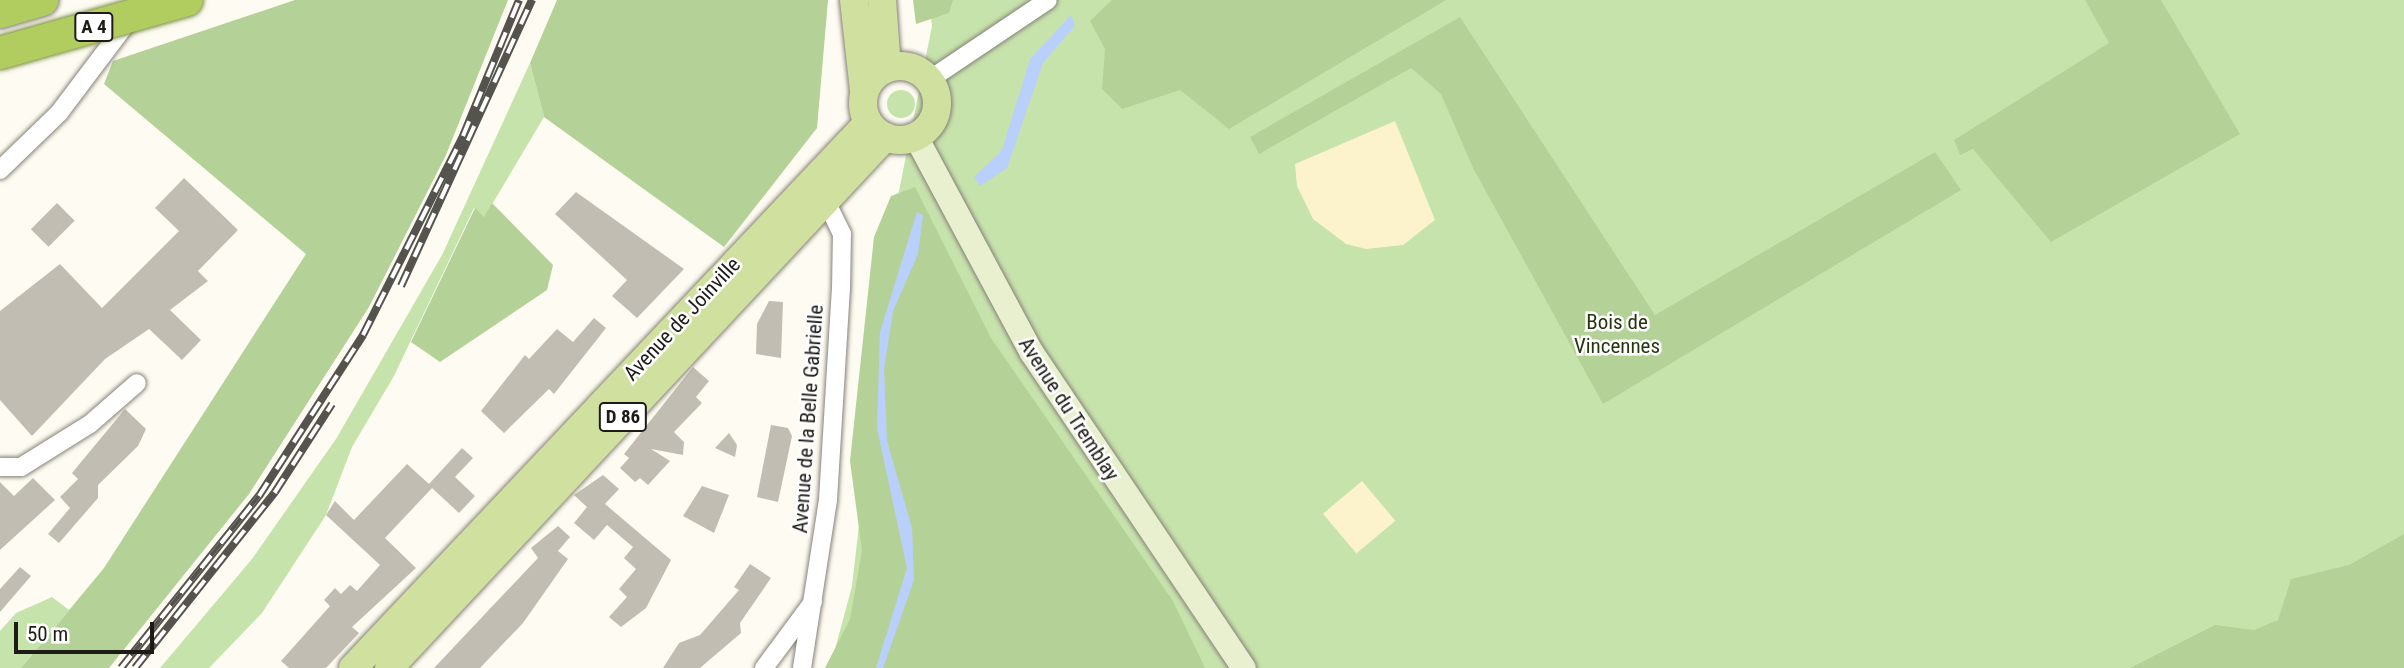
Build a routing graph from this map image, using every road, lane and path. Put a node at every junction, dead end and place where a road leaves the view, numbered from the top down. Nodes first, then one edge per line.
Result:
1 (42, 0) edge
2 (142, 0) edge
3 (187, 0) edge
4 (854, 0) edge
5 (882, 0) edge
6 (1048, 0) edge
7 (0, 12) edge
8 (0, 53) edge
9 (887, 68) junction
10 (929, 80) junction
11 (864, 91) junction
12 (876, 130) junction
13 (916, 137) junction
14 (0, 170) edge
15 (820, 190) junction
16 (137, 383) dead end
17 (0, 467) edge
18 (814, 598) junction
19 (353, 668) edge
20 (388, 668) edge
21 (764, 668) edge
22 (802, 668) edge
23 (1244, 668) edge

1 - 7 highway
2 - 14 street
3 - 8 highway, A 4, bridge
4 - 11 main road
5 - 9 main road
6 - 10 street
9 - 10 main road
9 - 11 main road
10 - 13 main road
11 - 12 main road
12 - 13 main road
12 - 15 main road, Avenue de Joinville / D 86
13 - 23 main road, Avenue du Tremblay
15 - 18 street, Avenue de la Belle Gabrielle
15 - 19 main road, Avenue de Joinville / D 86
15 - 20 main road, Avenue de Joinville / D 86
16 - 17 street
18 - 21 street
18 - 22 street, Avenue de la Belle Gabrielle

